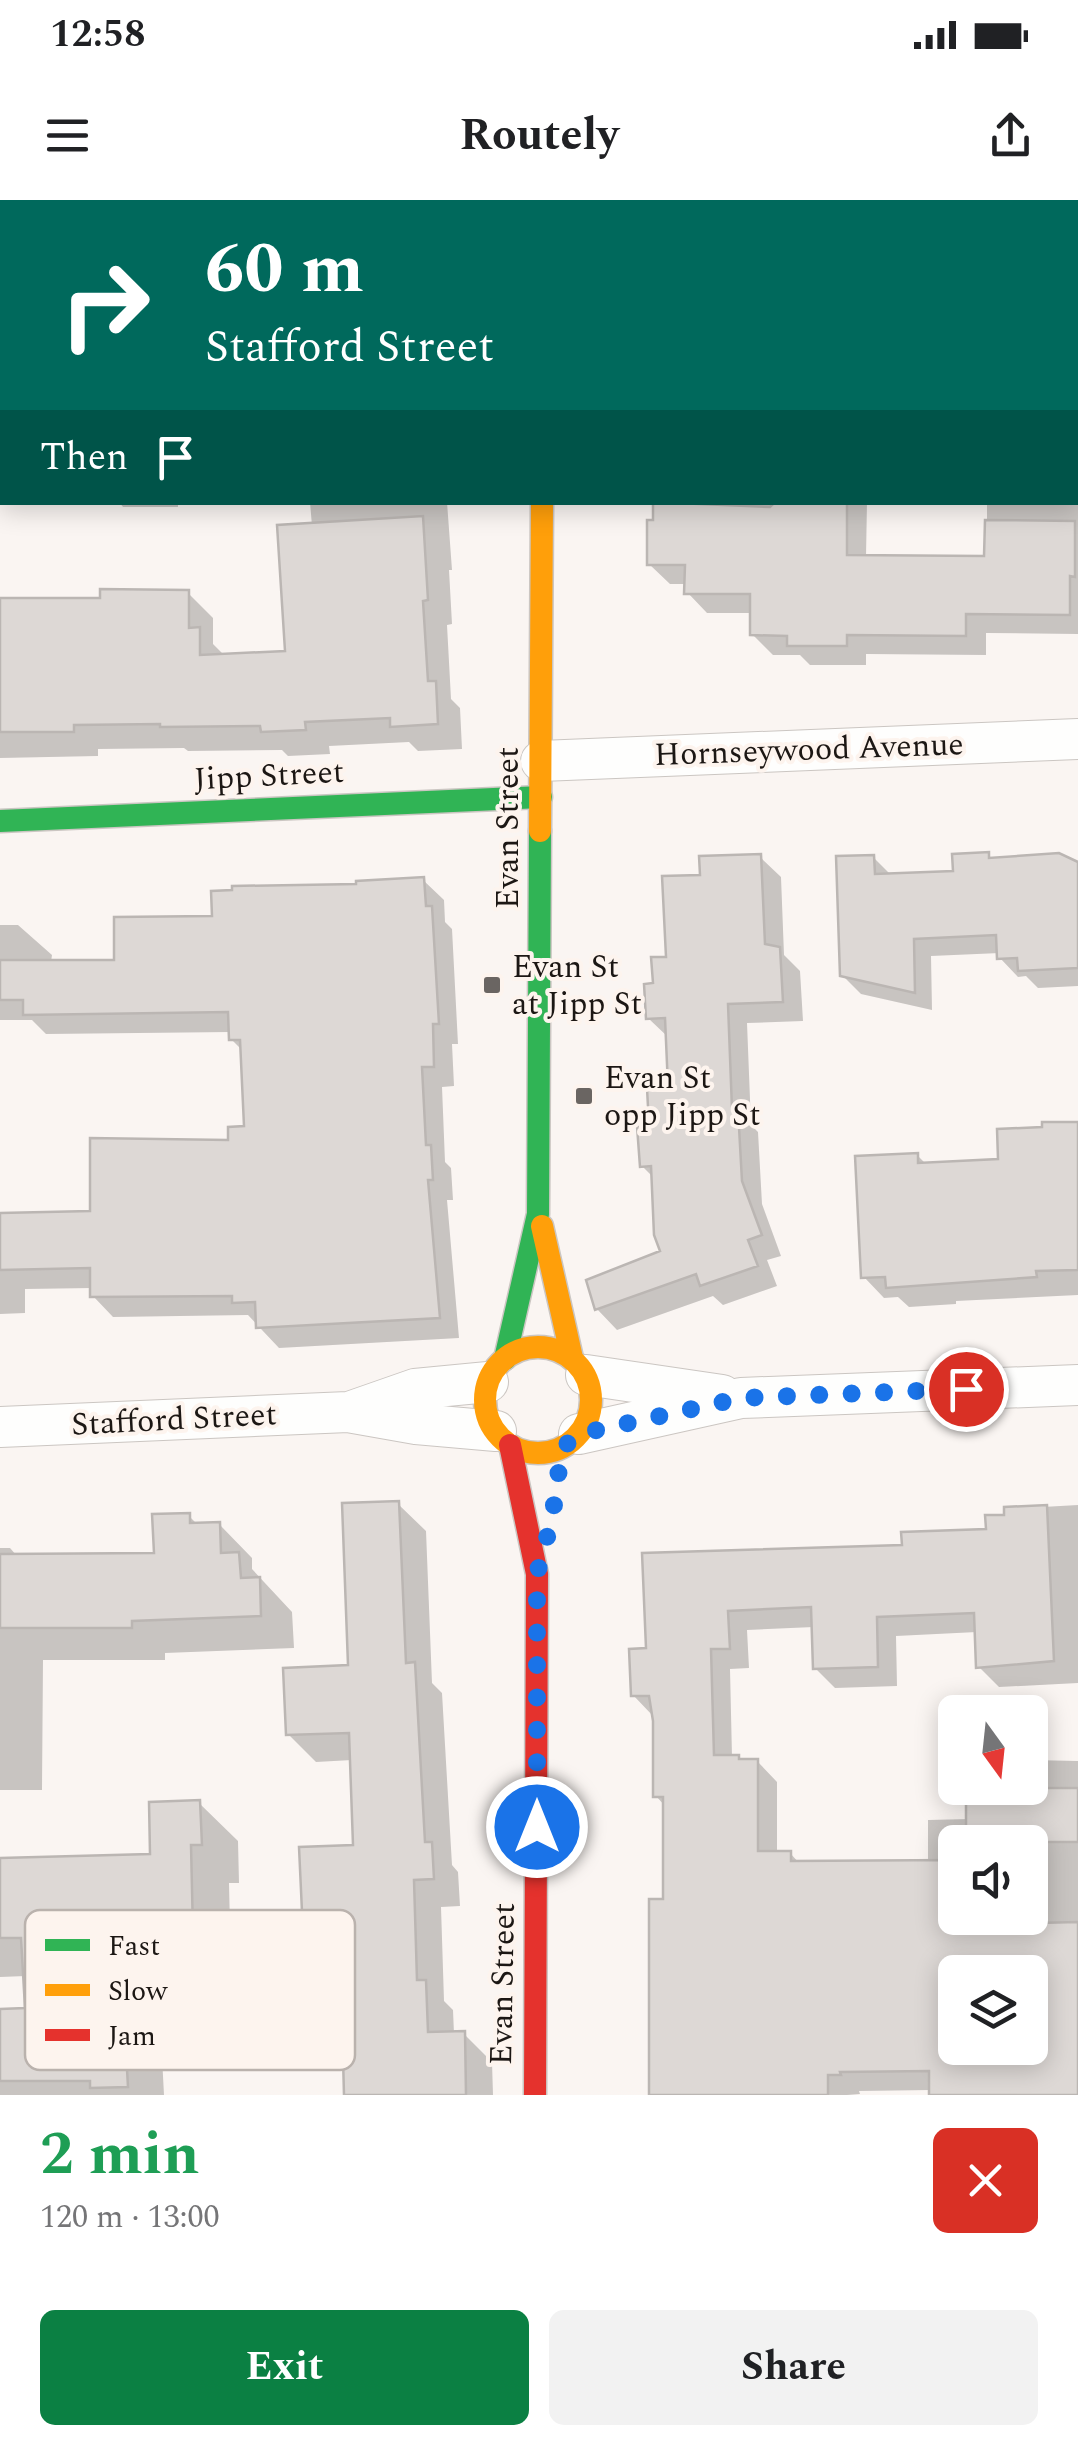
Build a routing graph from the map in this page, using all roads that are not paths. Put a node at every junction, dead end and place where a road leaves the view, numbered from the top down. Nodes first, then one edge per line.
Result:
1 (542, 505) edge
2 (1078, 739) edge
3 (541, 779) junction
4 (0, 821) edge
5 (538, 1214) junction
6 (579, 1367) junction
7 (497, 1370) junction
8 (1078, 1385) edge
9 (741, 1398) junction
10 (348, 1412) junction
11 (0, 1427) edge
12 (503, 1438) junction
13 (566, 1449) junction
14 (552, 1519) dead end
15 (537, 1574) junction
16 (534, 2095) edge

1 - 3 street, Evan Street
2 - 3 street, Hornseywood Avenue
3 - 4 street, Jipp Street
3 - 5 street, Evan Street
5 - 6 street, Evan Street
5 - 7 street, Evan Street
6 - 7 street
6 - 9 street
6 - 13 street
7 - 10 street, Stafford Street
7 - 12 street
8 - 9 street
9 - 13 street
10 - 11 street, Stafford Street
10 - 12 street, Stafford Street
12 - 13 street
12 - 15 street, Evan Street
14 - 15 street, Evan Street
15 - 16 street, Evan Street

